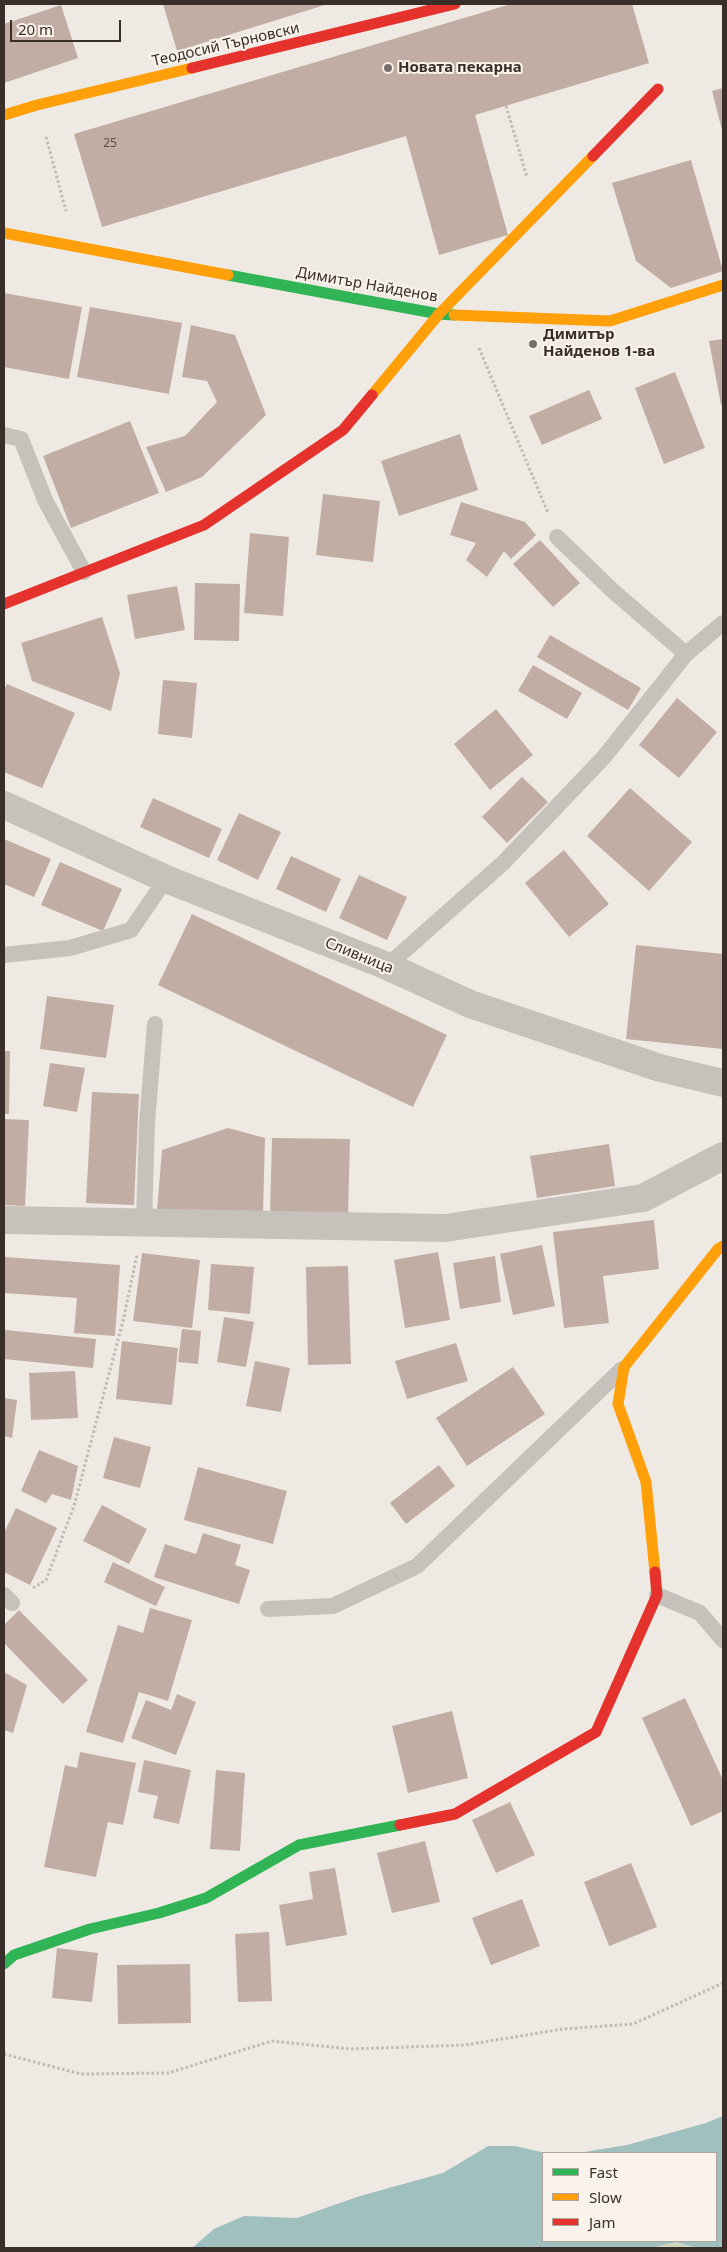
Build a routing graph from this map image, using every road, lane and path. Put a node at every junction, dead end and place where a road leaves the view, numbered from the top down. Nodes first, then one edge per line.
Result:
1 (454, 4) edge
2 (424, 8) edge
3 (658, 89) dead end
4 (37, 105) junction
5 (506, 106) dead end
6 (4, 115) edge
7 (538, 212) junction
8 (4, 233) edge
9 (76, 246) junction
10 (723, 285) edge
11 (439, 314) junction
12 (465, 315) junction
13 (4, 435) edge
14 (558, 537) joint
15 (84, 572) junction
16 (4, 604) edge
17 (723, 623) edge
18 (686, 654) junction
19 (4, 805) edge
20 (166, 879) junction
21 (4, 955) edge
22 (387, 966) junction
23 (155, 1024) dead end
24 (723, 1083) edge
25 (723, 1156) edge
26 (4, 1220) edge
27 (144, 1222) junction
28 (723, 1246) edge
29 (624, 1367) junction
30 (657, 1595) junction
31 (8, 1599) edge
32 (268, 1609) dead end
33 (723, 1640) edge
34 (4, 1964) edge
35 (723, 1983) edge
36 (4, 2054) edge

1 - 2 street, Теодосий Търновски
2 - 4 street, Теодосий Търновски
3 - 7 street
4 - 6 street, Теодосий Търновски
4 - 9 path
5 - 7 path
7 - 11 street
8 - 9 street, Димитър Найденов
9 - 11 street, Димитър Найденов
10 - 12 street, Димитър Найденов
11 - 12 street, Димитър Найденов
11 - 15 street
12 - 14 path
13 - 15 lane
14 - 18 lane
15 - 16 street
17 - 18 lane
18 - 22 lane
19 - 20 street, Сливница
20 - 21 lane
20 - 22 street, Сливница
22 - 24 street, Сливница
23 - 27 lane
25 - 27 street
26 - 27 street
27 - 31 path
28 - 29 street
29 - 30 street
29 - 32 lane
30 - 33 lane
30 - 34 street
35 - 36 path

